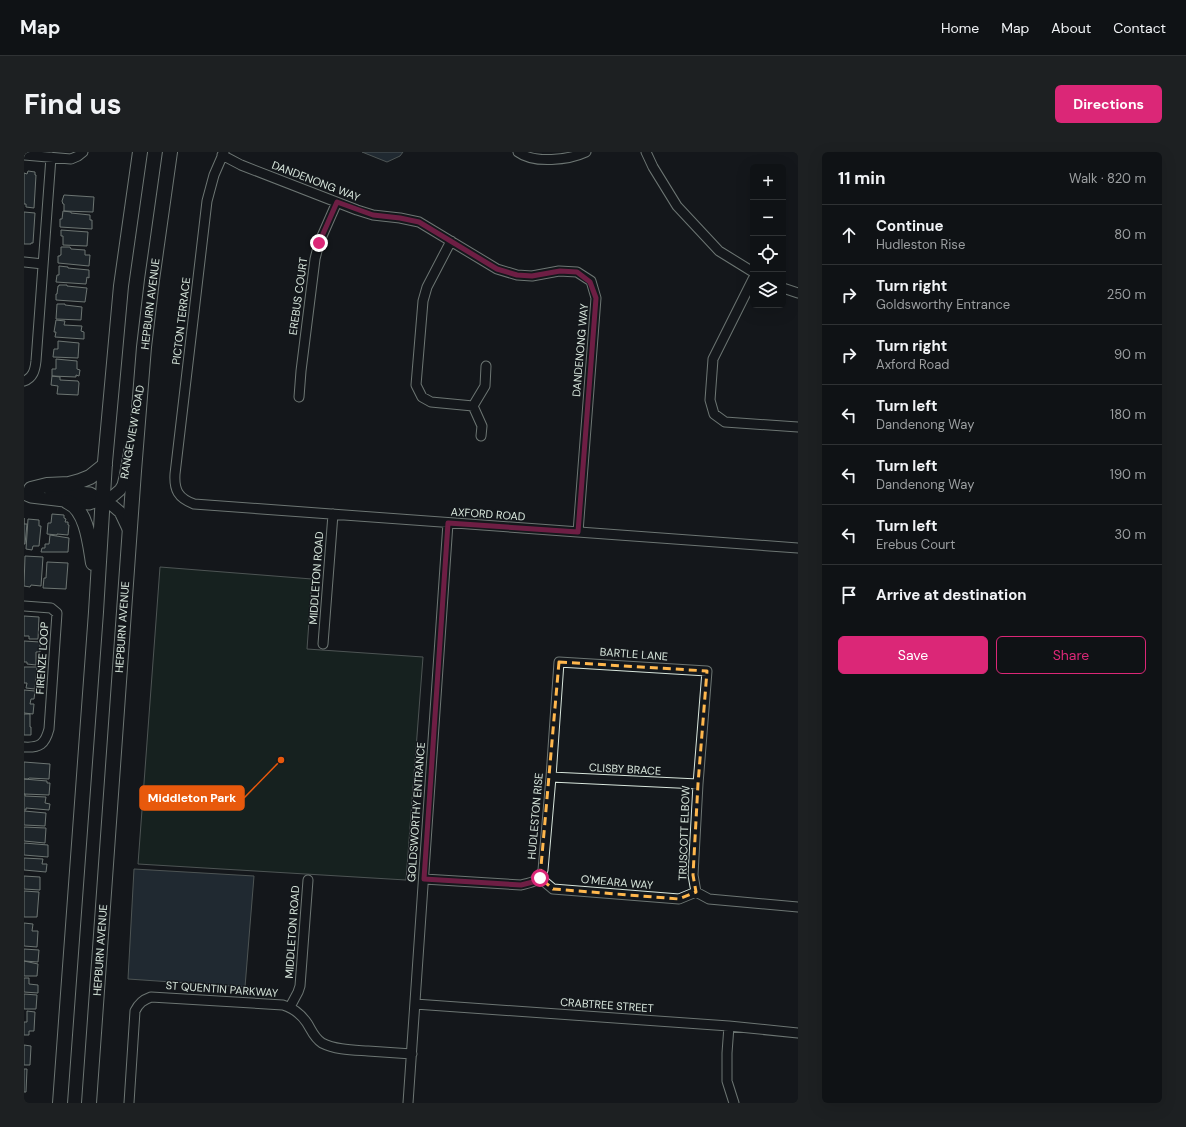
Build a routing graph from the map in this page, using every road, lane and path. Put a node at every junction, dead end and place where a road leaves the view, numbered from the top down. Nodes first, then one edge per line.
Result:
1 (83, 152) edge
2 (140, 152) edge
3 (170, 152) edge
4 (518, 152) edge
5 (586, 152) edge
6 (646, 152) edge
7 (223, 154) edge
8 (24, 155) edge
9 (51, 157) junction
10 (337, 202) junction
11 (451, 241) junction
12 (24, 262) edge
13 (43, 264) junction
14 (750, 270) edge
15 (750, 285) edge
16 (786, 289) edge
17 (798, 293) edge
18 (486, 366) dead end
19 (142, 376) junction
20 (24, 381) edge
21 (299, 397) dead end
22 (473, 406) junction
23 (798, 427) edge
24 (481, 436) dead end
25 (105, 465) junction
26 (26, 491) edge
27 (179, 495) joint
28 (102, 499) junction
29 (68, 502) junction
30 (333, 514) junction
31 (448, 523) junction
32 (129, 532) junction
33 (578, 532) junction
34 (798, 548) edge
35 (24, 606) edge
36 (96, 612) junction
37 (323, 644) dead end
38 (558, 662) joint
39 (708, 671) joint
40 (24, 747) edge
41 (551, 777) junction
42 (698, 784) junction
43 (540, 878) junction
44 (424, 879) junction
45 (308, 880) dead end
46 (696, 892) junction
47 (798, 907) edge
48 (415, 1004) junction
49 (290, 1007) junction
50 (729, 1026) junction
51 (798, 1033) edge
52 (412, 1054) junction
53 (60, 1103) edge
54 (89, 1103) edge
55 (129, 1103) edge
56 (408, 1103) edge
57 (734, 1103) edge

1 - 9 street
2 - 25 main road
3 - 19 main road, HEPBURN AVENUE
4 - 5 street
6 - 14 street
7 - 10 street, DANDENONG WAY
7 - 27 street, PICTON TERRACE
8 - 9 street
9 - 13 street
10 - 11 street, DANDENONG WAY
10 - 21 street, EREBUS COURT
11 - 22 street
11 - 33 street, DANDENONG WAY
12 - 13 street
13 - 20 street
15 - 23 street
16 - 17 street
18 - 22 street
19 - 28 street, RANGEVIEW ROAD
19 - 32 main road, HEPBURN AVENUE
22 - 24 street
25 - 26 main road
25 - 28 main road
26 - 28 street
26 - 29 street, RANGEVIEW ROAD
27 - 30 street, AXFORD ROAD
28 - 29 street, RANGEVIEW ROAD
28 - 32 street
28 - 36 main road
29 - 36 main road
30 - 31 street, AXFORD ROAD
30 - 37 street, MIDDLETON ROAD
31 - 33 street, AXFORD ROAD
31 - 44 street, GOLDSWORTHY ENTRANCE
32 - 54 main road, HEPBURN AVENUE
33 - 34 street, AXFORD ROAD
35 - 40 street, FIRENZE LOOP
36 - 53 main road
38 - 39 street, BARTLE LANE
38 - 41 street, HUDLESTON RISE
39 - 42 street, TRUSCOTT ELBOW
41 - 42 street, CLISBY BRACE
41 - 43 street, HUDLESTON RISE
42 - 46 street, TRUSCOTT ELBOW
43 - 44 street
43 - 46 street, O'MEARA WAY
44 - 48 street, GOLDSWORTHY ENTRANCE
45 - 49 street, MIDDLETON ROAD
46 - 47 street, TRUSCOTT ELBOW
48 - 50 street, CRABTREE STREET
48 - 52 street, GOLDSWORTHY ENTRANCE
49 - 52 street, ST QUENTIN PARKWAY
49 - 55 street, ST QUENTIN PARKWAY
50 - 51 street, CRABTREE STREET
50 - 57 street
52 - 56 street, GOLDSWORTHY ENTRANCE

